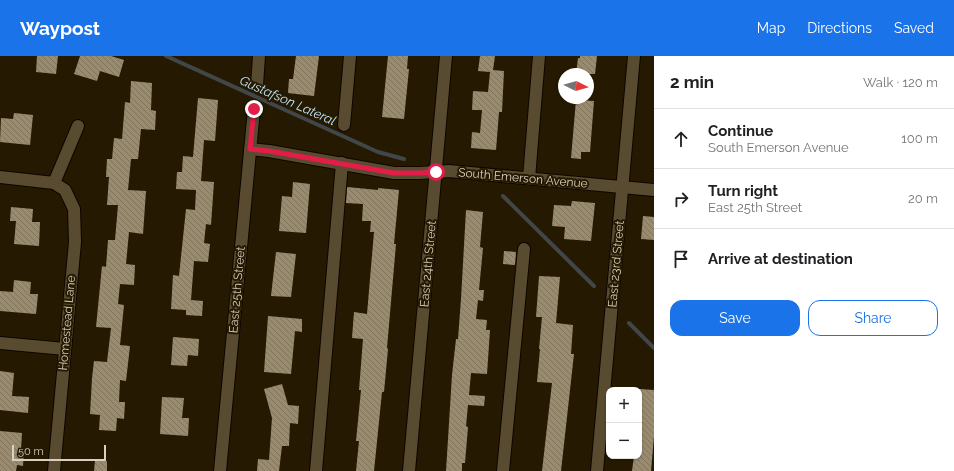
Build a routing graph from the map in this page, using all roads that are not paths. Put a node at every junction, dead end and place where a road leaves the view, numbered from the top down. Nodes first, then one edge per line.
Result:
1 (259, 56) edge
2 (350, 56) edge
3 (446, 56) edge
4 (539, 56) edge
5 (634, 56) edge
6 (256, 84) dead end
7 (254, 109) dead end
8 (344, 124) dead end
9 (78, 126) dead end
10 (250, 149) junction
11 (342, 163) junction
12 (436, 172) junction
13 (0, 178) edge
14 (529, 178) junction
15 (54, 183) junction
16 (623, 187) junction
17 (654, 190) edge
18 (524, 249) dead end
19 (0, 343) edge
20 (65, 349) junction
21 (54, 471) edge
22 (220, 471) edge
23 (316, 471) edge
24 (409, 471) edge
25 (503, 471) edge
26 (597, 471) edge

1 - 6 street
2 - 8 street
3 - 12 street, East 24th Street
4 - 14 street
5 - 16 street, East 23rd Street
7 - 10 street, East 25th Street
9 - 15 street
10 - 11 street, South Emerson Avenue
10 - 22 street, East 25th Street
11 - 12 street, South Emerson Avenue
11 - 23 street
12 - 14 street, South Emerson Avenue
12 - 24 street, East 24th Street
13 - 15 street
14 - 16 street, South Emerson Avenue
15 - 20 street, Homestead Lane
16 - 17 street, South Emerson Avenue
16 - 26 street, East 23rd Street
18 - 25 street
19 - 20 street
20 - 21 street, Homestead Lane

